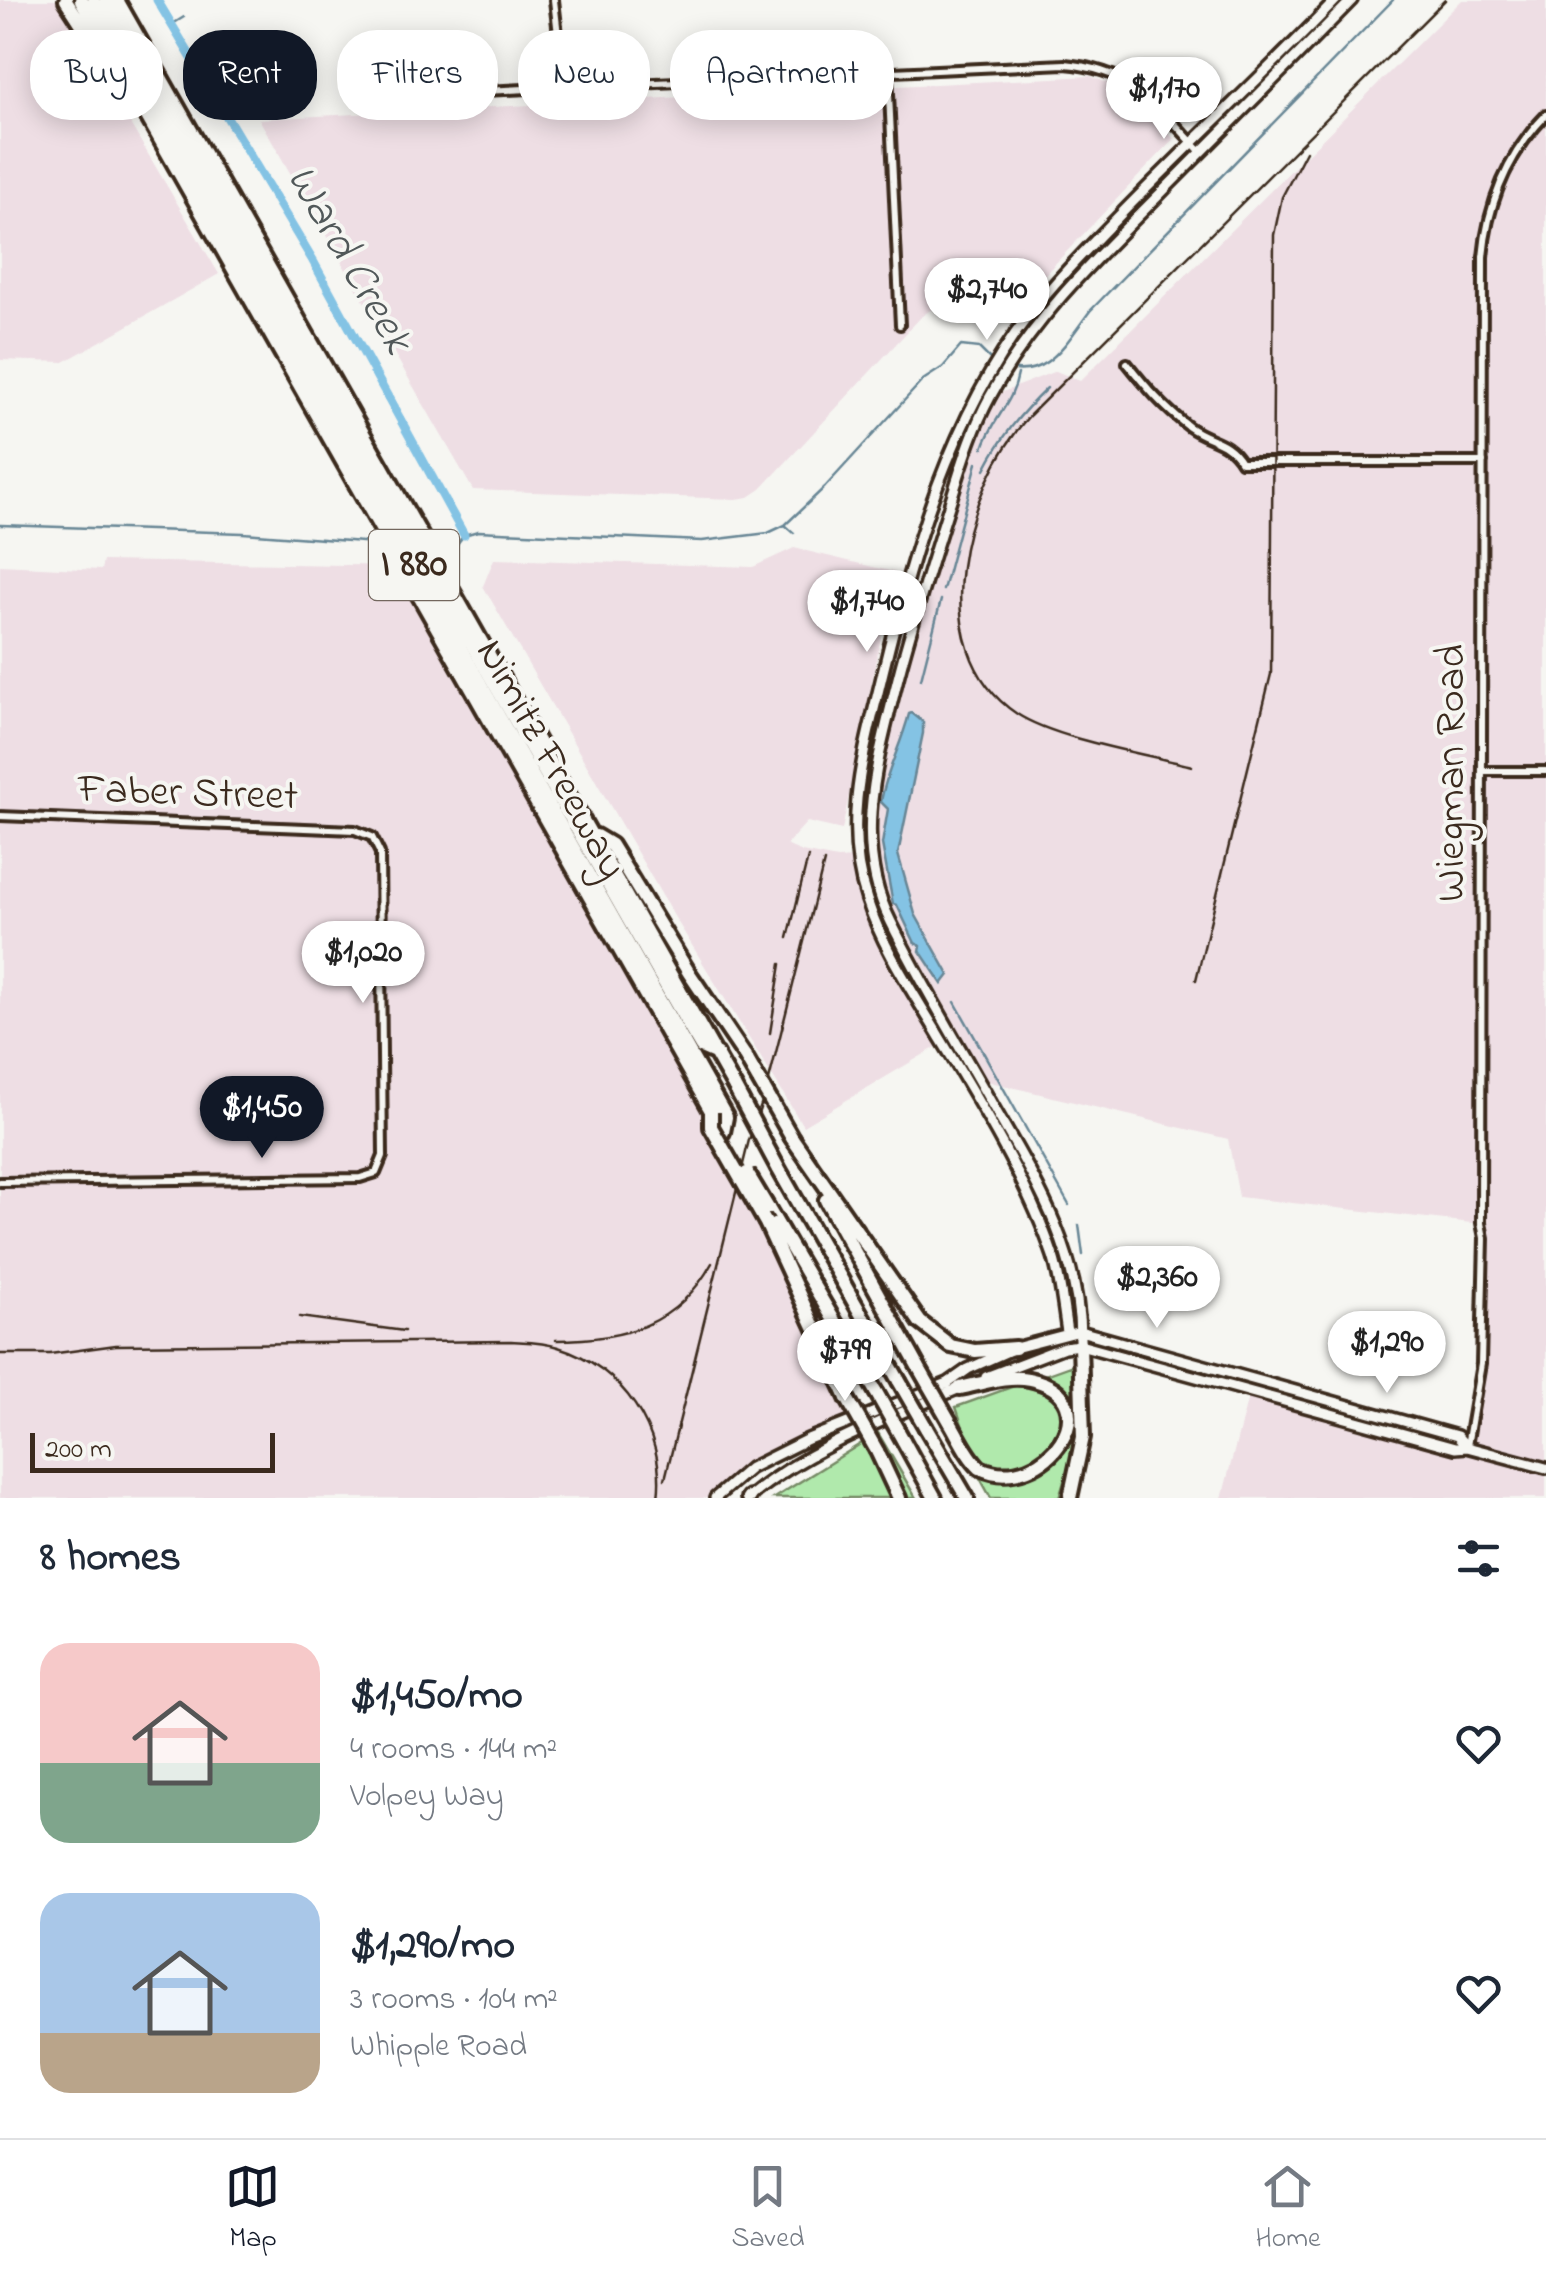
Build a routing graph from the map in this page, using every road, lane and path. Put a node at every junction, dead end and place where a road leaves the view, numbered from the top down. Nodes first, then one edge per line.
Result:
1 (66, 0) edge
2 (82, 0) edge
3 (92, 0) edge
4 (106, 0) edge
5 (116, 0) edge
6 (554, 0) edge
7 (1336, 0) edge
8 (1352, 0) edge
9 (557, 30) edge
10 (894, 73) edge
11 (1546, 115) edge
12 (890, 120) edge
13 (156, 131) junction
14 (1191, 142) junction
15 (1201, 152) junction
16 (900, 325) dead end
17 (1127, 363) dead end
18 (985, 394) junction
19 (1483, 462) junction
20 (910, 565) junction
21 (925, 575) junction
22 (1482, 771) junction
23 (1546, 771) edge
24 (0, 816) edge
25 (593, 833) junction
26 (932, 997) junction
27 (918, 1000) junction
28 (717, 1054) junction
29 (711, 1112) junction
30 (723, 1132) junction
31 (792, 1138) junction
32 (0, 1182) edge
33 (1067, 1332) junction
34 (1080, 1338) junction
35 (1015, 1348) junction
36 (960, 1388) junction
37 (1467, 1447) junction
38 (1546, 1468) edge
39 (715, 1498) edge
40 (748, 1498) edge
41 (898, 1498) edge
42 (936, 1498) edge
43 (967, 1498) edge
44 (1070, 1498) edge

1 - 13 highway
2 - 13 highway, Nimitz Freeway / I 880
3 - 30 highway, I 880
4 - 28 highway, I 880
5 - 25 highway, Nimitz Freeway / I 880
6 - 9 street
7 - 14 main road
8 - 15 main road
10 - 14 street
11 - 19 street, Wiegman Road
12 - 16 street
13 - 29 highway, Nimitz Freeway / I 880
14 - 15 street
14 - 18 main road
15 - 18 main road
17 - 19 street
18 - 20 main road
18 - 21 main road
19 - 22 street, Wiegman Road
20 - 21 main road
20 - 27 main road
21 - 26 main road
22 - 23 street
22 - 37 street, Wiegman Road
24 - 32 street, Faber Street
25 - 28 highway, Nimitz Freeway / I 880
25 - 31 highway, bridge
26 - 27 main road
26 - 34 main road
27 - 33 main road
28 - 43 highway, Nimitz Freeway / I 880, bridge
29 - 30 highway, Nimitz Freeway / I 880
29 - 41 highway, bridge
30 - 42 highway, Nimitz Freeway / I 880, bridge
31 - 35 highway
31 - 36 highway, bridge
33 - 34 main road
33 - 35 main road
34 - 36 main road
34 - 37 main road
34 - 37 main road
34 - 44 highway
35 - 39 main road
36 - 40 main road
37 - 38 main road

